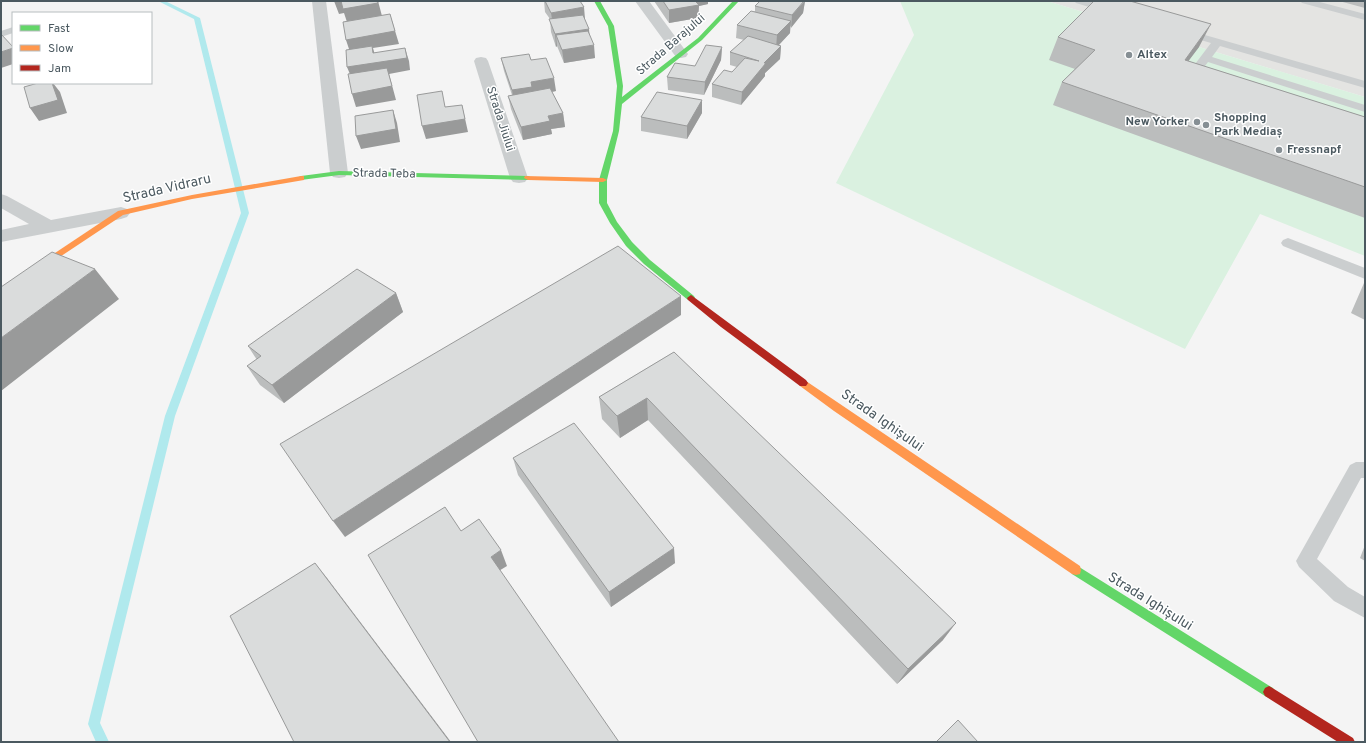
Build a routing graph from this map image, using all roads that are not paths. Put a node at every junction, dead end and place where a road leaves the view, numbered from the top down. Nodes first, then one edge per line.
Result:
1 (319, 1) edge
2 (597, 1) edge
3 (642, 1) edge
4 (736, 1) edge
5 (1079, 1) edge
6 (1304, 1) edge
7 (1123, 14) edge
8 (1365, 17) edge
9 (1174, 29) edge
10 (12, 30) edge
11 (1, 34) edge
12 (1217, 42) junction
13 (681, 54) junction
14 (1205, 58) junction
15 (481, 61) dead end
16 (1214, 83) edge
17 (1365, 85) edge
18 (619, 103) junction
19 (1365, 109) edge
20 (339, 173) junction
21 (519, 178) junction
22 (602, 180) junction
23 (1, 200) edge
24 (121, 212) junction
25 (48, 227) junction
26 (1, 236) edge
27 (1288, 243) dead end
28 (1365, 274) edge
29 (1, 293) edge
30 (1365, 470) edge
31 (1365, 608) edge
32 (1349, 742) edge

1 - 20 street, Strada Teba
2 - 18 street, Strada Ighișului
3 - 13 street
4 - 13 street, Strada Barajului
5 - 7 lane
6 - 8 lane
9 - 12 lane
10 - 11 lane
12 - 14 lane
12 - 17 lane
13 - 18 street, Strada Barajului
14 - 16 lane
14 - 19 lane
15 - 21 street, Strada Jiului
18 - 22 street, Strada Ighișului
20 - 21 street, Strada Teba
20 - 24 street, Strada Vidraru
21 - 22 street, Strada Teba
22 - 32 street, Strada Ighișului
23 - 25 street
24 - 25 street
24 - 29 street, Strada Vidraru
25 - 26 street
27 - 28 lane
30 - 31 lane

